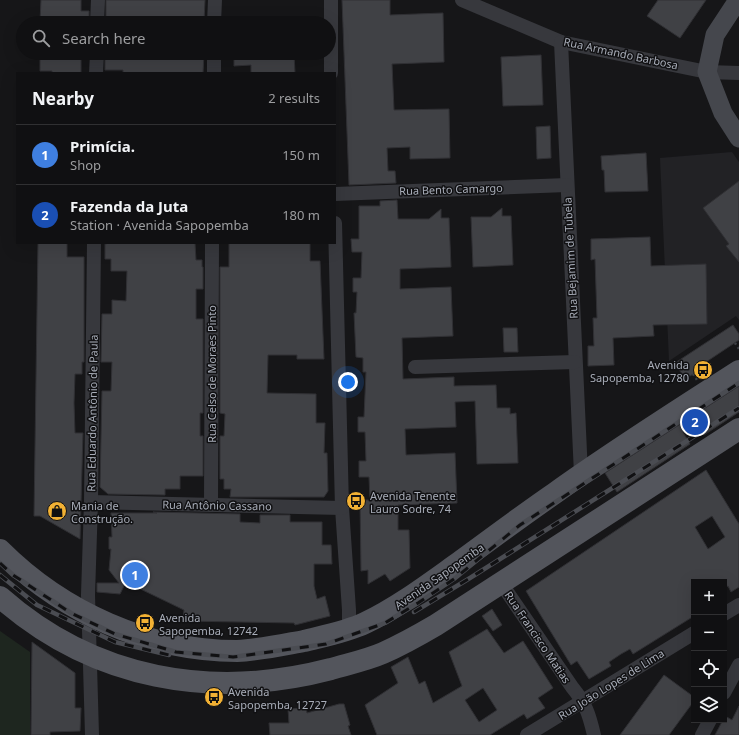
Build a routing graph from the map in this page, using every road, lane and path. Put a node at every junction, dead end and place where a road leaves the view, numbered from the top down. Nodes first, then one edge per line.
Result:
1 (98, 0) edge
2 (215, 0) edge
3 (331, 0) edge
4 (462, 0) edge
5 (738, 0) edge
6 (97, 16) edge
7 (214, 16) edge
8 (331, 16) edge
9 (561, 42) junction
10 (97, 60) edge
11 (214, 60) edge
12 (331, 60) edge
13 (96, 72) edge
14 (214, 72) edge
15 (331, 72) edge
16 (707, 72) junction
17 (739, 73) edge
18 (739, 138) edge
19 (567, 184) junction
20 (336, 194) edge
21 (94, 244) edge
22 (212, 244) edge
23 (336, 244) edge
24 (735, 343) dead end
25 (739, 349) edge
26 (575, 362) junction
27 (415, 367) dead end
28 (739, 371) edge
29 (739, 429) edge
30 (581, 474) junction
31 (91, 502) junction
32 (211, 505) junction
33 (342, 508) junction
34 (0, 550) edge
35 (501, 583) junction
36 (0, 597) edge
37 (739, 605) edge
38 (727, 612) edge
39 (89, 615) junction
40 (348, 629) junction
41 (691, 635) edge
42 (90, 655) junction
43 (739, 665) edge
44 (325, 670) junction
45 (727, 688) edge
46 (583, 701) junction
47 (558, 717) junction
48 (708, 723) edge
49 (92, 735) edge
50 (528, 735) edge
51 (550, 735) edge
52 (594, 735) edge
53 (702, 735) edge

1 - 6 street
2 - 7 street
3 - 8 street
4 - 9 street, Rua Armando Barbosa
5 - 16 street
9 - 16 street, Rua Armando Barbosa
9 - 19 street, Rua Bejamim de Tubela
10 - 13 street
11 - 14 street
12 - 15 street
16 - 17 street, Rua Armando Barbosa
16 - 18 street
19 - 20 street, Rua Bento Camargo
19 - 26 street, Rua Bejamim de Tubela
21 - 31 street, Rua Eduardo Antônio de Paula
22 - 32 street, Rua Celso de Moraes Pinto
23 - 33 street
24 - 25 path
26 - 27 street
26 - 30 street, Rua Bejamim de Tubela
28 - 30 main road, Avenida Sapopemba
29 - 35 main road
30 - 40 main road, Avenida Sapopemba
31 - 32 street, Rua Antônio Cassano
31 - 39 street, Rua Eduardo Antônio de Paula
32 - 33 street, Rua Antônio Cassano
33 - 40 street
34 - 39 main road, Avenida Sapopemba
35 - 44 main road
35 - 46 street, Rua Francisco Matias
36 - 42 main road
37 - 38 street
39 - 40 main road, Avenida Sapopemba
39 - 42 street, Rua Eduardo Antônio de Paula
40 - 44 main road
41 - 46 street, Rua João Lopes de Lima
42 - 44 main road
42 - 49 street, Rua Eduardo Antônio de Paula
43 - 45 street
46 - 47 street, Rua João Lopes de Lima
46 - 52 street, Rua Francisco Matias
47 - 50 street, Rua João Lopes de Lima
47 - 51 street
48 - 53 street

